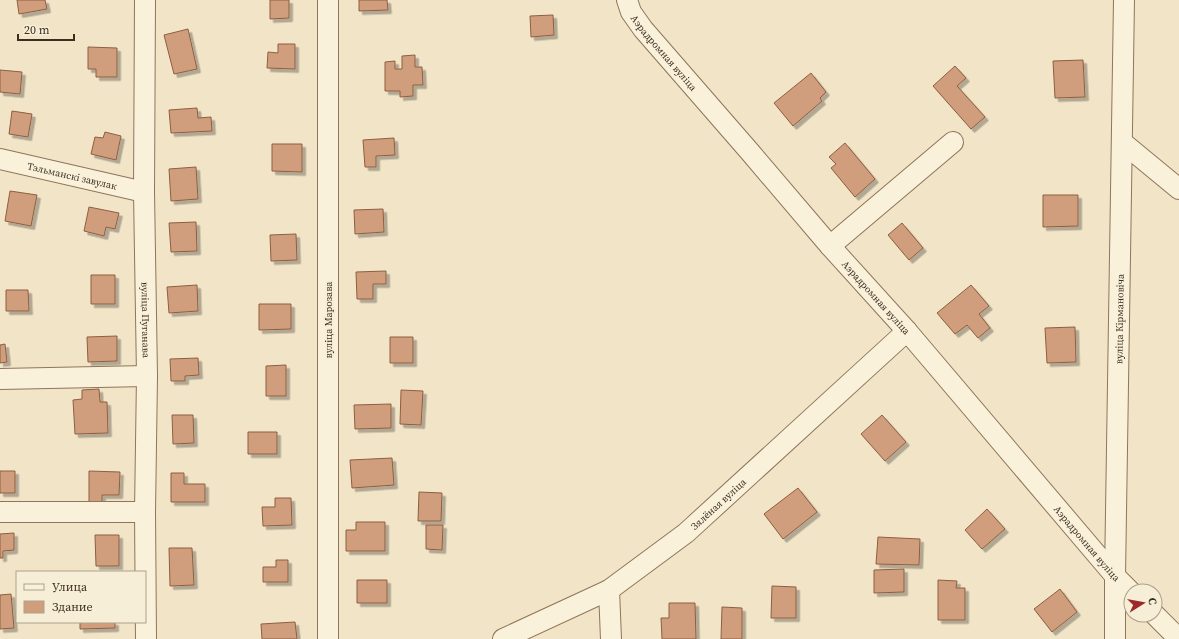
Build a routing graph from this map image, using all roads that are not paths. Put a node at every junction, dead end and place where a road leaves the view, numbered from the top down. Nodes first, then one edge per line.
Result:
1 (145, 0) edge
2 (328, 0) edge
3 (627, 0) edge
4 (1124, 0) edge
5 (953, 142) dead end
6 (1122, 142) junction
7 (0, 159) edge
8 (1179, 189) edge
9 (144, 192) junction
10 (830, 246) junction
11 (907, 331) junction
12 (147, 376) junction
13 (0, 379) edge
14 (0, 512) edge
15 (145, 512) junction
16 (145, 571) edge
17 (1114, 576) junction
18 (1123, 584) edge
19 (609, 590) junction
20 (146, 623) edge
21 (1163, 623) edge
22 (146, 639) edge
23 (328, 639) edge
24 (503, 639) edge
25 (611, 639) edge
26 (1115, 639) edge
27 (1179, 639) edge

1 - 9 street, вуліца Пуганава
2 - 23 street, вуліца Марозава
3 - 10 street, Аэрадромная вуліца
4 - 6 street, вуліца Кірмановіча
5 - 10 street
6 - 8 street
6 - 17 street, вуліца Кірмановіча
7 - 9 street, Тэльманскі завулак
9 - 12 street, вуліца Пуганава
10 - 11 street, Аэрадромная вуліца
11 - 17 street, Аэрадромная вуліца
11 - 19 street, Зялёная вуліца
12 - 13 street
12 - 15 street, вуліца Пуганава
14 - 15 street
15 - 16 street, вуліца Пуганава
17 - 18 street, Аэрадромная вуліца
17 - 26 street, вуліца Кірмановіча
19 - 24 street, Зялёная вуліца
19 - 25 street
20 - 22 street, вуліца Пуганава
21 - 27 street

